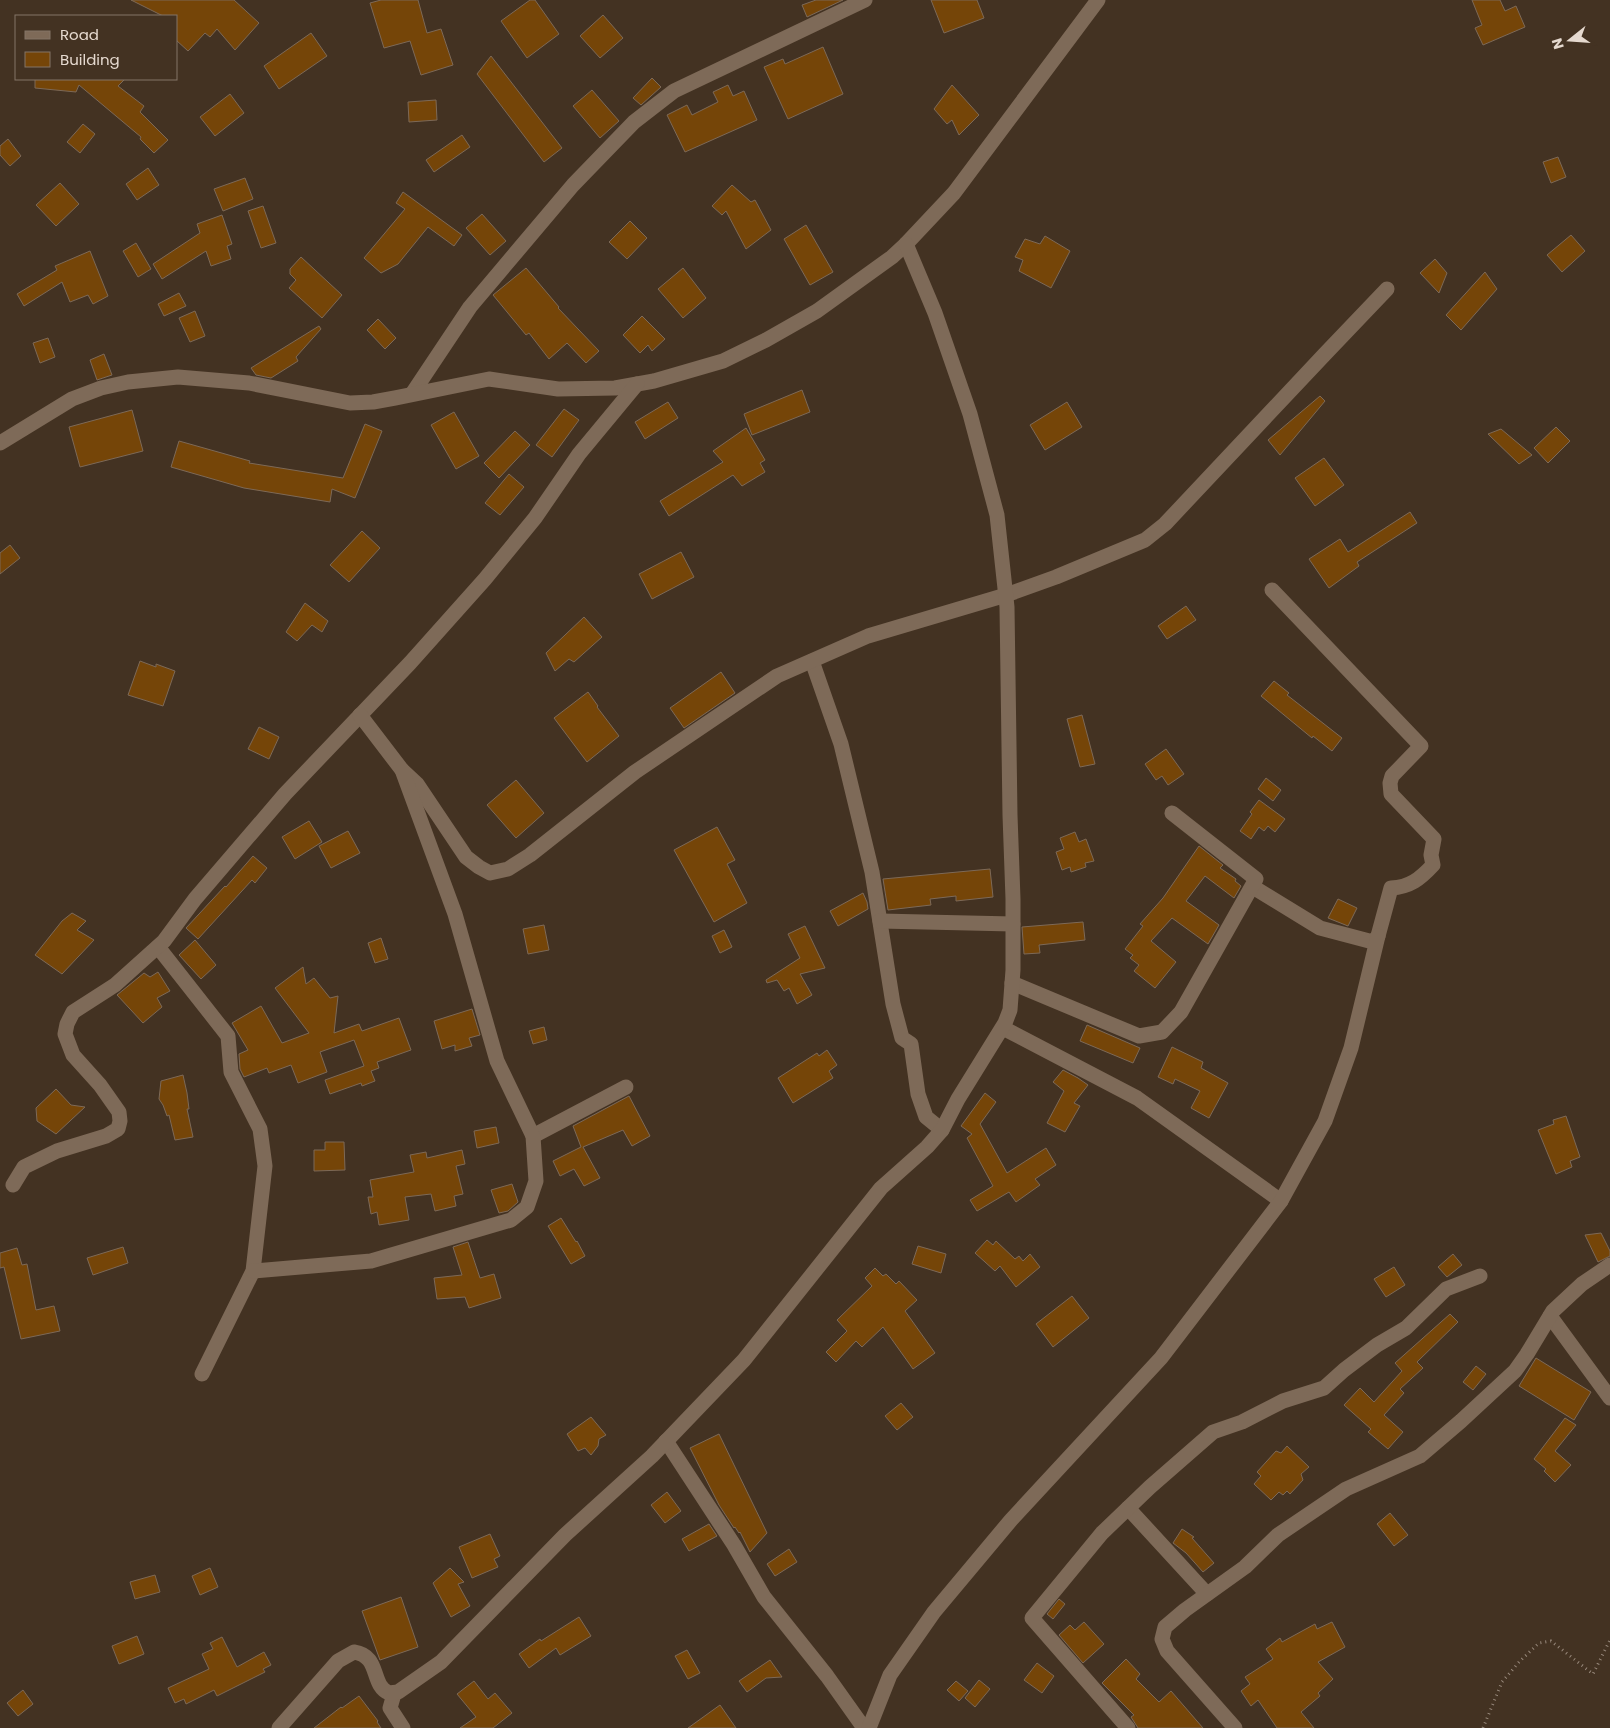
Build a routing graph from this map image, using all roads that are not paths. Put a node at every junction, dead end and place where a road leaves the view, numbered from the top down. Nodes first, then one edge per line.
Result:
1 (865, 0) edge
2 (1098, 0) edge
3 (906, 244) junction
4 (1387, 289) dead end
5 (637, 384) junction
6 (412, 394) junction
7 (0, 443) edge
8 (1272, 590) dead end
9 (1006, 595) junction
10 (812, 661) junction
11 (360, 715) junction
12 (402, 770) junction
13 (1172, 813) dead end
14 (1253, 887) junction
15 (880, 921) junction
16 (1013, 924) junction
17 (1378, 936) junction
18 (158, 947) junction
19 (1012, 983) junction
20 (1003, 1028) junction
21 (626, 1086) dead end
22 (942, 1130) junction
23 (533, 1136) junction
24 (13, 1185) dead end
25 (1281, 1201) junction
26 (1610, 1265) edge
27 (253, 1271) junction
28 (1480, 1276) dead end
29 (1550, 1316) junction
30 (202, 1374) dead end
31 (1610, 1398) edge
32 (666, 1441) junction
33 (1128, 1508) junction
34 (1207, 1594) junction
35 (394, 1694) junction
36 (279, 1728) edge
37 (403, 1728) edge
38 (864, 1728) edge
39 (869, 1728) edge
40 (1128, 1728) edge
41 (1235, 1728) edge

1 - 6 street
2 - 3 street
3 - 5 street
3 - 9 street
4 - 9 street
5 - 6 street
5 - 11 street
6 - 7 street
8 - 17 street
9 - 10 street
9 - 16 street
10 - 12 street
10 - 15 street
11 - 12 street
11 - 18 street
12 - 23 street
13 - 14 street
14 - 17 street
14 - 19 street
15 - 16 street
15 - 22 street
16 - 19 street
17 - 25 street
18 - 24 street
18 - 27 street
19 - 20 street
20 - 22 street
20 - 25 street
21 - 23 street
22 - 32 street
23 - 27 street
25 - 39 street
26 - 29 street
27 - 30 street
28 - 33 street
29 - 31 street
29 - 34 street
32 - 35 street
32 - 38 street
33 - 34 street
33 - 40 street
34 - 41 street
35 - 36 street
35 - 37 street

